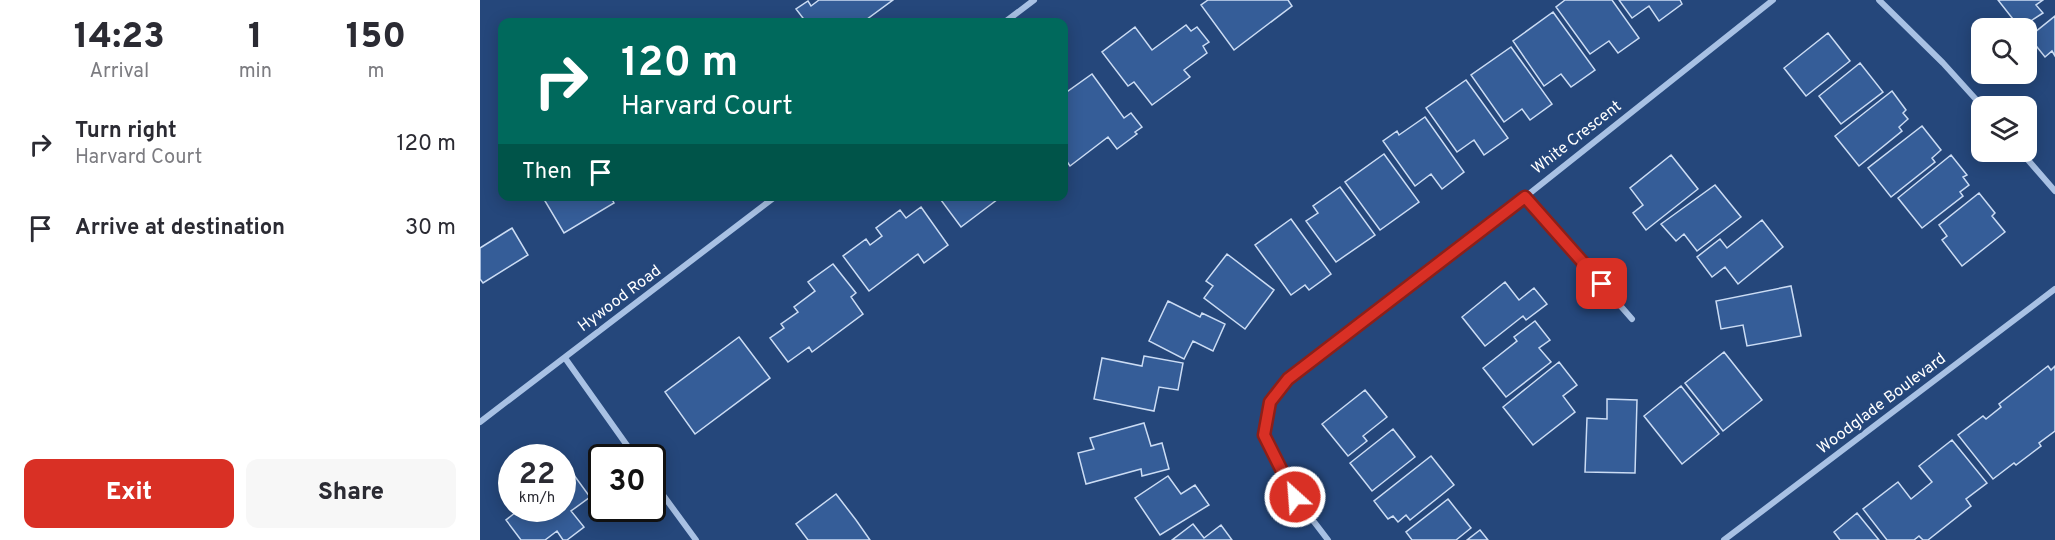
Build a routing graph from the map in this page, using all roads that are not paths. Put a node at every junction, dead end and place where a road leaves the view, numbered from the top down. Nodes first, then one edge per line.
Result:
1 (1034, 0) edge
2 (1773, 0) edge
3 (1880, 0) edge
4 (1010, 18) edge
5 (1973, 96) edge
6 (2030, 162) edge
7 (2055, 190) edge
8 (1525, 197) junction
9 (769, 201) edge
10 (2055, 289) edge
11 (1632, 319) dead end
12 (565, 358) junction
13 (480, 422) edge
14 (626, 444) edge
15 (666, 499) edge
16 (696, 540) edge
17 (1328, 540) edge
18 (1724, 540) edge

1 - 4 street
2 - 8 street, White Crescent
3 - 5 street
6 - 7 street
8 - 11 street
8 - 17 street, White Crescent
9 - 12 street, Hywood Road
10 - 18 street, Woodglade Boulevard
12 - 13 street, Hywood Road
12 - 14 street
15 - 16 street

